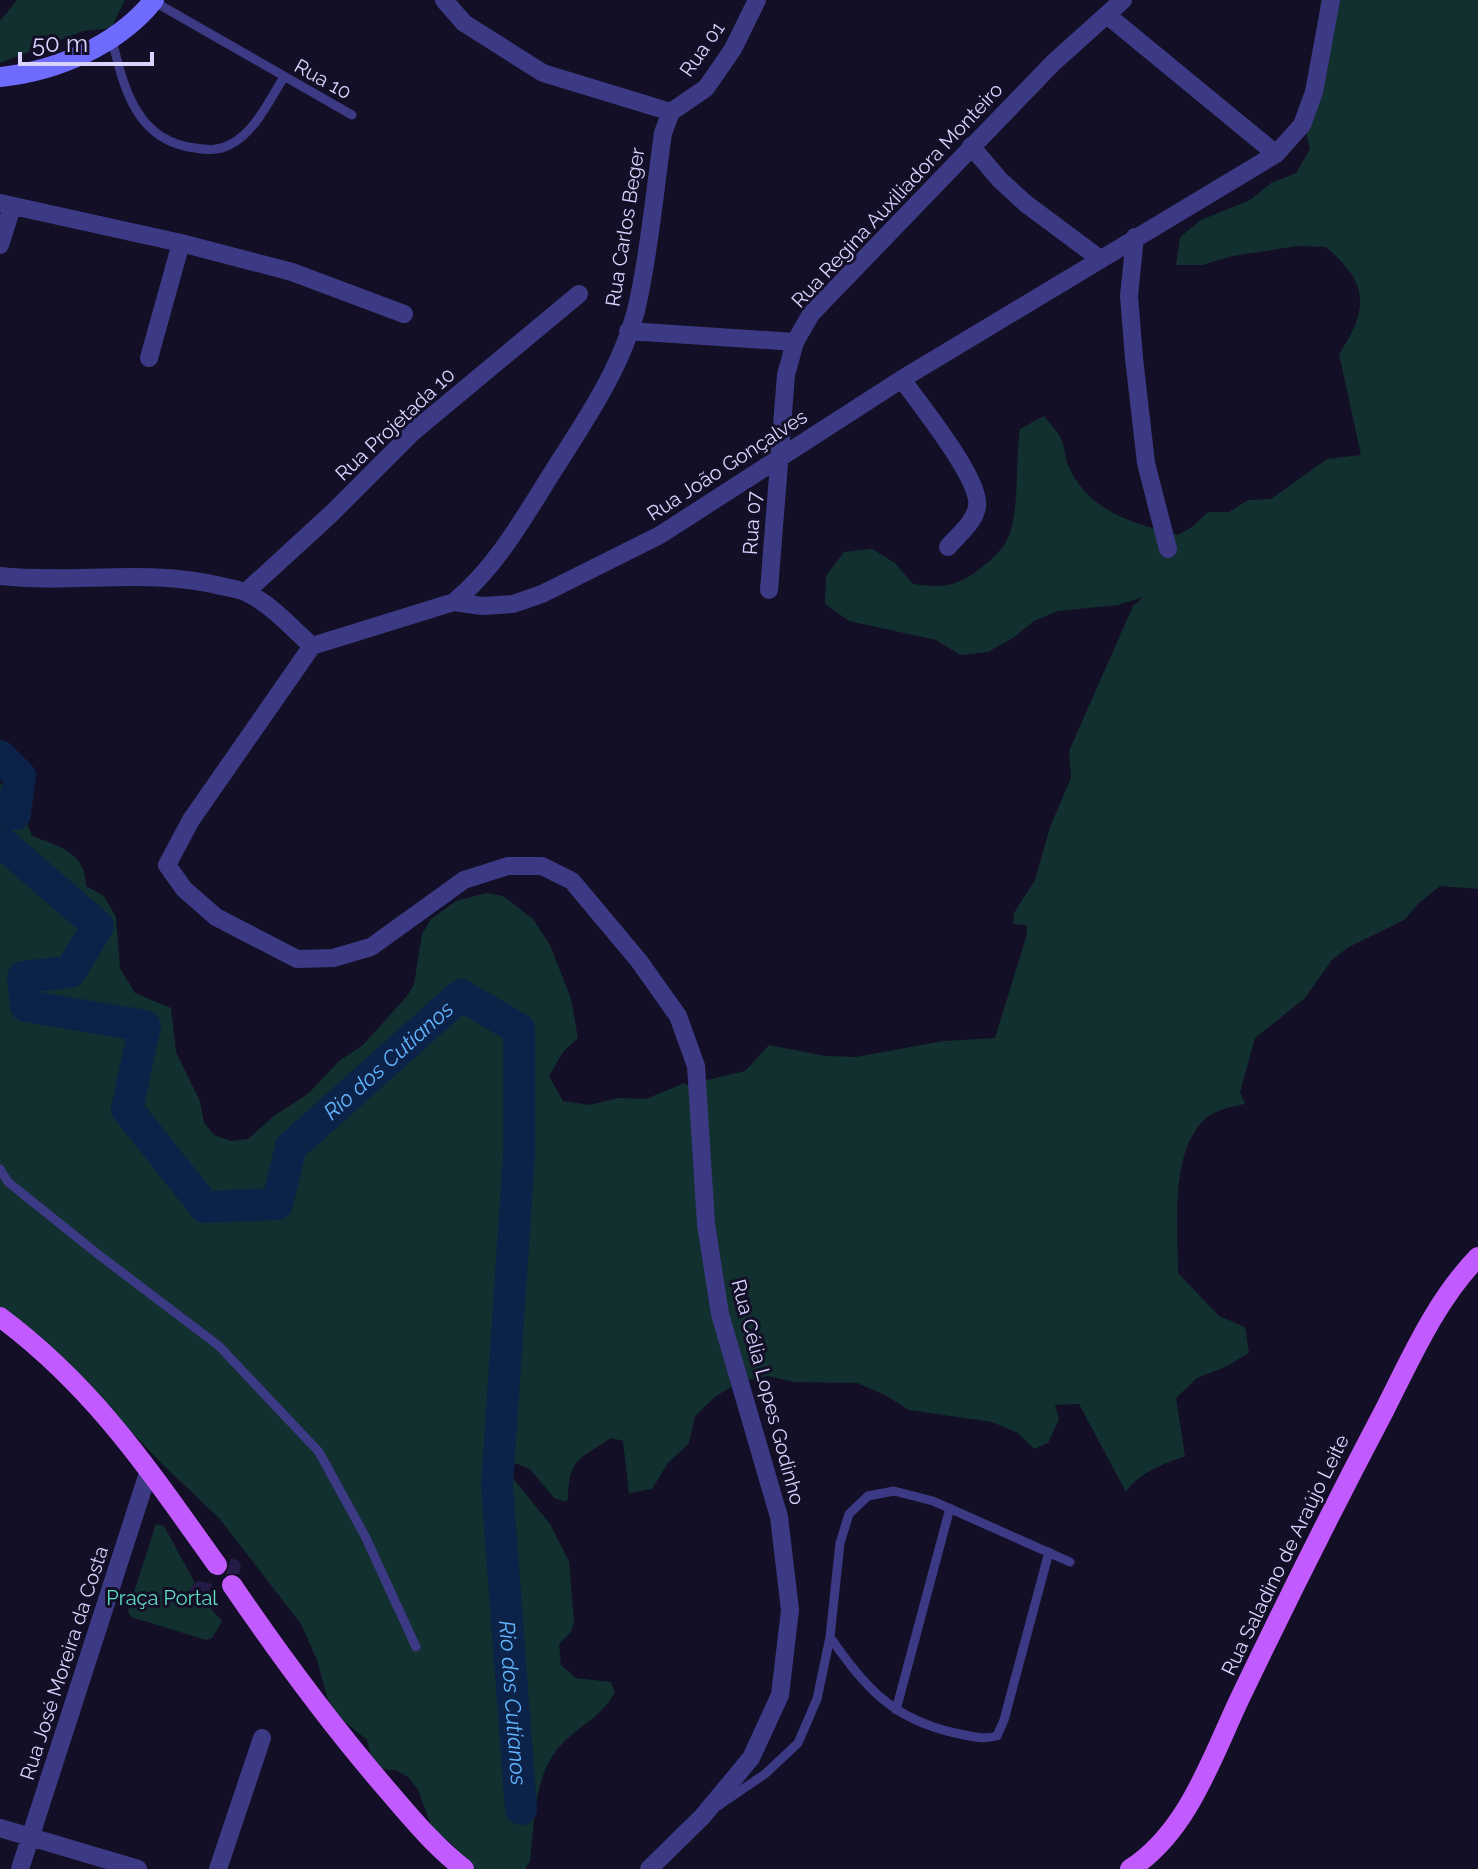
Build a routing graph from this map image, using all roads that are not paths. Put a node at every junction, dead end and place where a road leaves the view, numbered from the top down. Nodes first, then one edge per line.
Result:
1 (153, 0) edge
2 (444, 0) edge
3 (757, 0) edge
4 (1123, 0) edge
5 (1331, 0) edge
6 (1107, 15) junction
7 (112, 40) junction
8 (0, 77) edge
9 (284, 77) junction
10 (671, 112) junction
11 (352, 115) dead end
12 (971, 146) junction
13 (1276, 154) junction
14 (6, 205) edge
15 (1135, 237) junction
16 (181, 243) junction
17 (0, 245) edge
18 (1100, 259) junction
19 (579, 294) dead end
20 (404, 314) dead end
21 (628, 331) junction
22 (795, 342) junction
23 (149, 358) dead end
24 (902, 379) junction
25 (778, 459) junction
26 (948, 547) dead end
27 (1168, 549) dead end
28 (0, 576) edge
29 (769, 590) dead end
30 (246, 592) junction
31 (454, 602) junction
32 (312, 646) junction
33 (0, 1169) edge
34 (1478, 1257) edge
35 (0, 1317) edge
36 (149, 1470) junction
37 (950, 1508) junction
38 (1049, 1552) junction
39 (1070, 1562) dead end
40 (217, 1565) dead end
41 (232, 1585) dead end
42 (830, 1637) junction
43 (416, 1647) dead end
44 (896, 1710) junction
45 (262, 1738) dead end
46 (702, 1817) junction
47 (0, 1828) edge
48 (31, 1837) junction
49 (20, 1869) edge
50 (138, 1869) edge
51 (218, 1869) edge
52 (464, 1869) edge
53 (649, 1869) edge
54 (1130, 1869) edge

1 - 7 main road
1 - 9 lane, Rua 10
2 - 10 street
3 - 10 street, Rua 01
4 - 6 street, Rua Regina Auxiliadora Monteiro
5 - 13 street, Rua João Gonçalves
6 - 12 street, Rua Regina Auxiliadora Monteiro
6 - 13 street
7 - 8 main road
7 - 9 lane
9 - 11 lane, Rua 10
10 - 21 street, Rua Carlos Beger
12 - 18 street
12 - 22 street, Rua Regina Auxiliadora Monteiro
13 - 15 street, Rua João Gonçalves
14 - 16 street
14 - 17 street
15 - 18 street, Rua João Gonçalves
15 - 27 street
16 - 20 street
16 - 23 street
18 - 24 street, Rua João Gonçalves
19 - 30 street, Rua Projetada 10
21 - 22 street
21 - 31 street, Rua Carlos Beger
22 - 25 street, Rua Regina Auxiliadora Monteiro
24 - 25 street, Rua João Gonçalves
24 - 26 street
25 - 29 street, Rua 07
25 - 31 street, Rua João Gonçalves
28 - 30 street
30 - 32 street
31 - 32 street, Rua João Gonçalves
32 - 46 street, Rua Célia Lopes Godinho
33 - 43 lane
34 - 54 main road, Rua Saladino de Araújo Leite
35 - 36 main road
36 - 40 main road
36 - 48 street, Rua José Moreira da Costa
37 - 38 lane
37 - 42 lane
37 - 44 lane
38 - 39 lane
38 - 44 lane
41 - 52 main road
42 - 44 lane
42 - 46 lane
45 - 51 street
46 - 53 street, Rua Célia Lopes Godinho
47 - 48 street
48 - 49 street, Rua José Moreira da Costa
48 - 50 street

